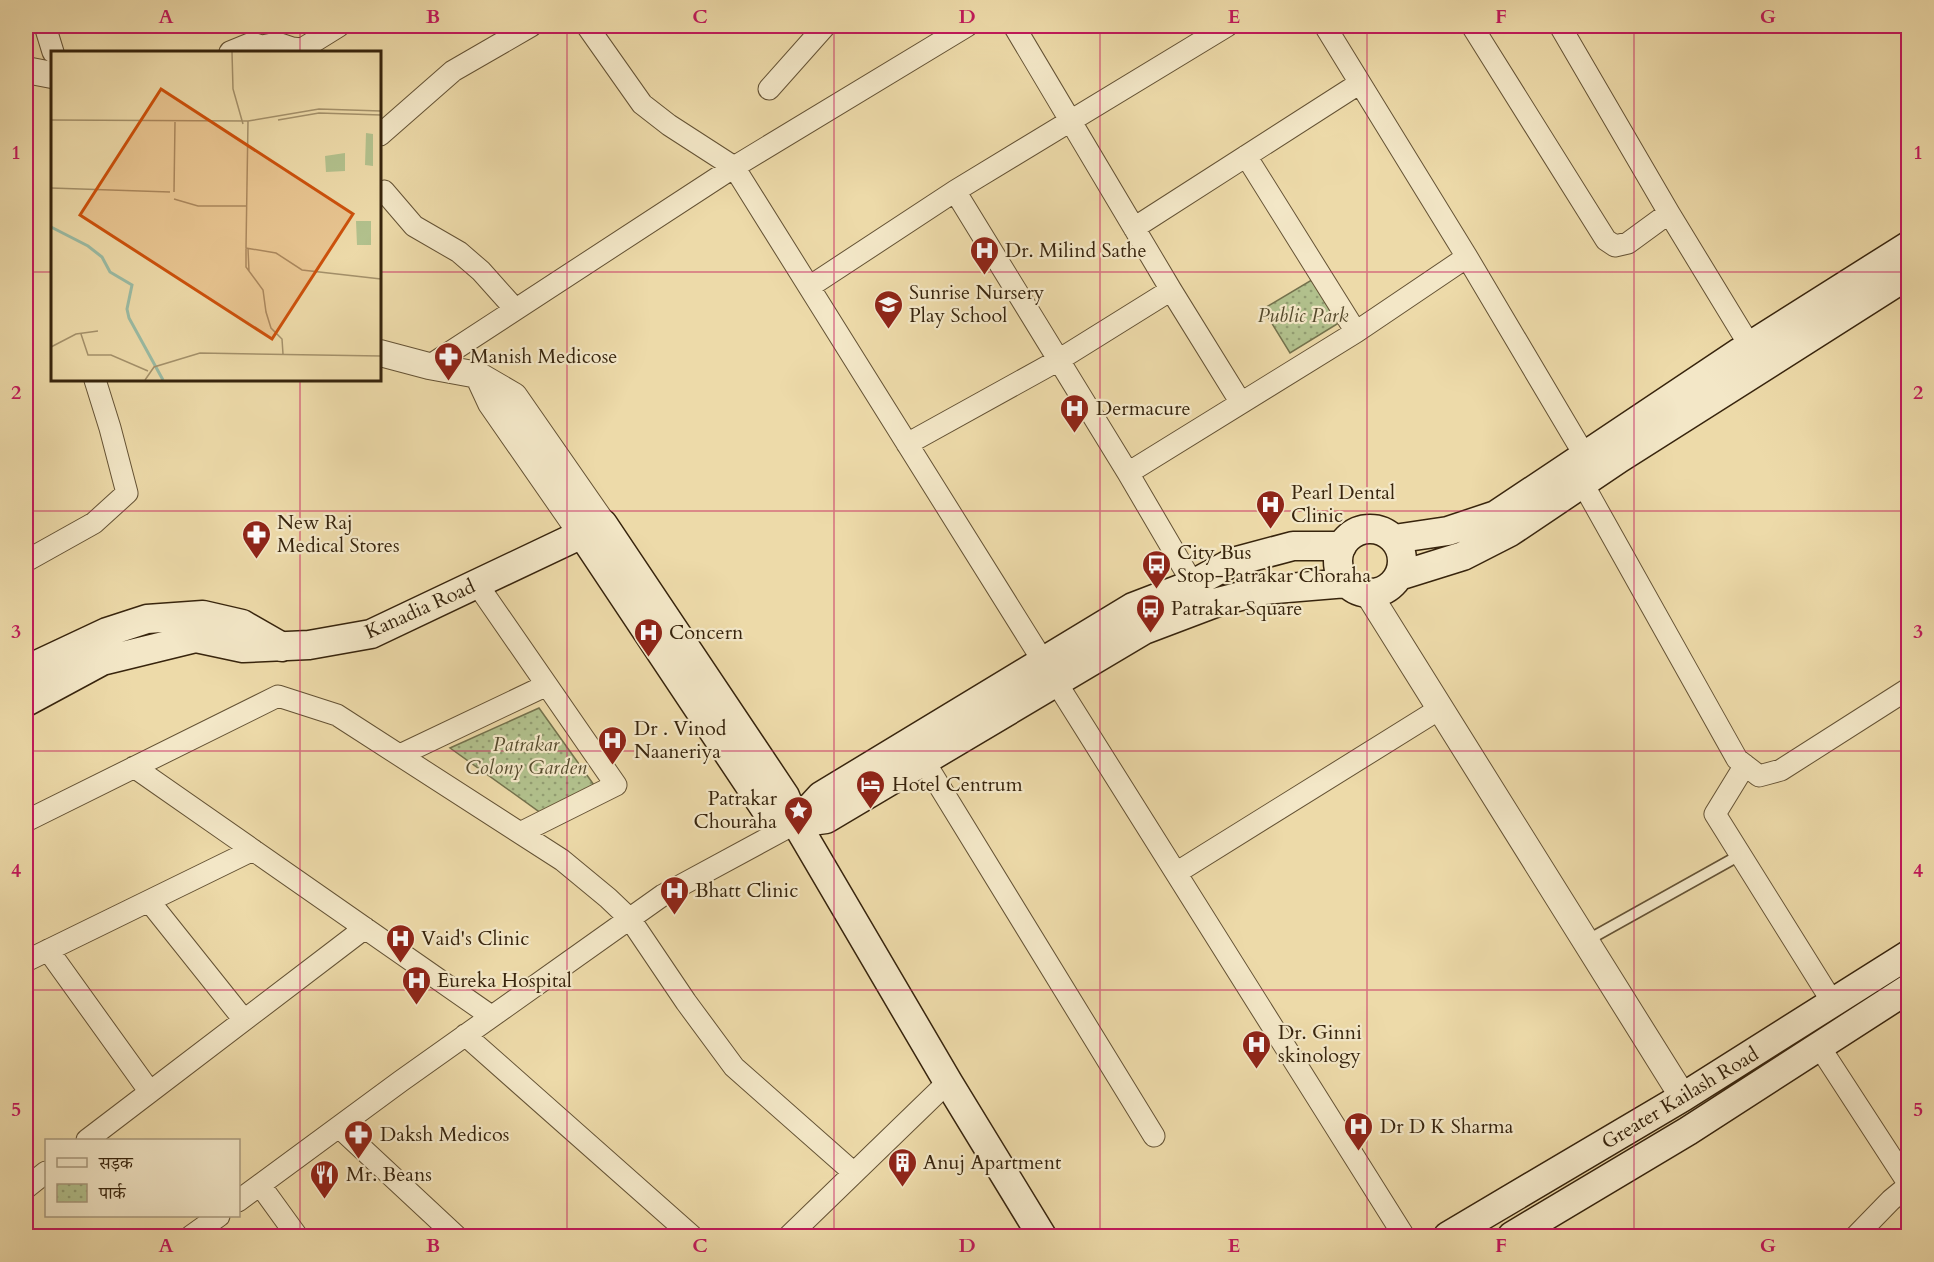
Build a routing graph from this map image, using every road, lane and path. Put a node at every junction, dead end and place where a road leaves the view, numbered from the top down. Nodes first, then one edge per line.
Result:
1 (45, 26) edge
2 (339, 26) edge
3 (531, 26) edge
4 (587, 26) edge
5 (825, 26) edge
6 (967, 26) edge
7 (1014, 26) edge
8 (1227, 26) edge
9 (1325, 26) edge
10 (1472, 26) edge
11 (1560, 26) edge
12 (53, 51) edge
13 (232, 51) edge
14 (26, 70) edge
15 (51, 75) edge
16 (1360, 83) junction
17 (769, 89) dead end
18 (1070, 121) junction
19 (381, 134) edge
20 (1246, 156) junction
21 (734, 167) junction
22 (384, 191) dead end
23 (955, 191) junction
24 (1670, 213) junction
25 (1134, 228) junction
26 (1908, 246) edge
27 (1467, 257) junction
28 (1908, 275) edge
29 (809, 287) junction
30 (1171, 290) junction
31 (514, 309) junction
32 (1356, 332) junction
33 (1750, 346) junction
34 (381, 352) edge
35 (1058, 361) junction
36 (429, 366) junction
37 (95, 381) edge
38 (1241, 403) junction
39 (907, 444) junction
40 (1584, 456) junction
41 (1128, 473) junction
42 (1583, 484) junction
43 (593, 529) junction
44 (1394, 539) junction
45 (1342, 546) junction
46 (26, 561) edge
47 (1399, 576) junction
48 (477, 584) junction
49 (1193, 584) junction
50 (1357, 588) junction
51 (282, 646) junction
52 (26, 670) edge
53 (1049, 672) junction
54 (547, 685) junction
55 (1908, 689) edge
56 (26, 702) edge
57 (1441, 708) junction
58 (400, 755) junction
59 (924, 761) junction
60 (1745, 765) junction
61 (134, 767) junction
62 (26, 821) edge
63 (796, 823) junction
64 (520, 833) junction
65 (253, 850) junction
66 (1740, 855) junction
67 (1176, 873) junction
68 (149, 901) junction
69 (630, 918) junction
70 (365, 928) junction
71 (1586, 941) junction
72 (48, 950) junction
73 (1908, 955) edge
74 (26, 961) edge
75 (1908, 989) edge
76 (1833, 1003) junction
77 (491, 1016) junction
78 (244, 1020) junction
79 (465, 1035) junction
80 (1819, 1046) junction
81 (948, 1082) junction
82 (150, 1092) junction
83 (1683, 1097) junction
84 (339, 1127) junction
85 (1155, 1136) dead end
86 (88, 1139) edge
87 (45, 1173) edge
88 (854, 1173) junction
89 (1908, 1184) edge
90 (260, 1185) junction
91 (26, 1188) edge
92 (240, 1200) edge
93 (216, 1217) edge
94 (1035, 1233) edge
95 (191, 1236) edge
96 (297, 1236) edge
97 (456, 1236) edge
98 (692, 1236) edge
99 (789, 1236) edge
100 (1404, 1236) edge
101 (1448, 1236) edge
102 (1512, 1236) edge
103 (1857, 1236) edge

1 - 12 street
2 - 13 street
3 - 19 street
4 - 21 street
5 - 17 street
6 - 21 street
7 - 18 street
8 - 18 street
9 - 16 street
10 - 24 street
11 - 24 street
14 - 15 street
16 - 20 street
16 - 27 street
18 - 23 street
18 - 25 street
20 - 25 street
20 - 32 street
21 - 29 street
21 - 31 street
22 - 31 street
23 - 29 street
23 - 35 street
24 - 33 street
25 - 30 street
26 - 33 main road
27 - 32 street
27 - 40 street
28 - 42 main road
29 - 39 street
30 - 35 street
30 - 38 street
31 - 36 street
32 - 38 street
33 - 40 main road
34 - 36 street
35 - 39 street
35 - 41 street
36 - 43 street
37 - 46 street
38 - 41 street
39 - 53 street
40 - 44 main road
41 - 49 street
42 - 47 main road
42 - 60 street
43 - 48 main road, Kanadia Road
43 - 63 main road
44 - 45 main road
44 - 47 main road
45 - 49 main road
45 - 50 main road
47 - 50 main road
48 - 51 main road, Kanadia Road
48 - 54 street
49 - 53 main road
50 - 53 main road
50 - 57 street
51 - 52 main road
51 - 56 main road, Kanadia Road
53 - 59 main road
53 - 63 main road
53 - 67 street
54 - 58 street
54 - 64 street
55 - 60 street
57 - 67 street
57 - 71 street
58 - 61 street
58 - 64 street
59 - 63 main road
59 - 85 street
60 - 66 street
61 - 62 street
61 - 65 street
63 - 69 street
63 - 81 main road
64 - 69 street
65 - 68 street
65 - 70 street
66 - 71 lane
66 - 76 street
67 - 100 street
68 - 72 street
68 - 78 street
69 - 77 street
69 - 88 street
70 - 77 street
70 - 78 street
71 - 83 street
72 - 74 street
72 - 82 street
73 - 76 main road, Greater Kailash Road
75 - 80 main road, Greater Kailash Road
76 - 83 main road, Greater Kailash Road
77 - 79 street
78 - 82 street
79 - 84 street
79 - 98 street
80 - 89 street
80 - 102 main road, Greater Kailash Road
81 - 88 street
81 - 94 main road
82 - 86 street
83 - 101 main road, Greater Kailash Road
84 - 90 street
84 - 97 street
87 - 91 street
88 - 99 street
89 - 103 street
90 - 92 street
90 - 96 street
93 - 95 street

